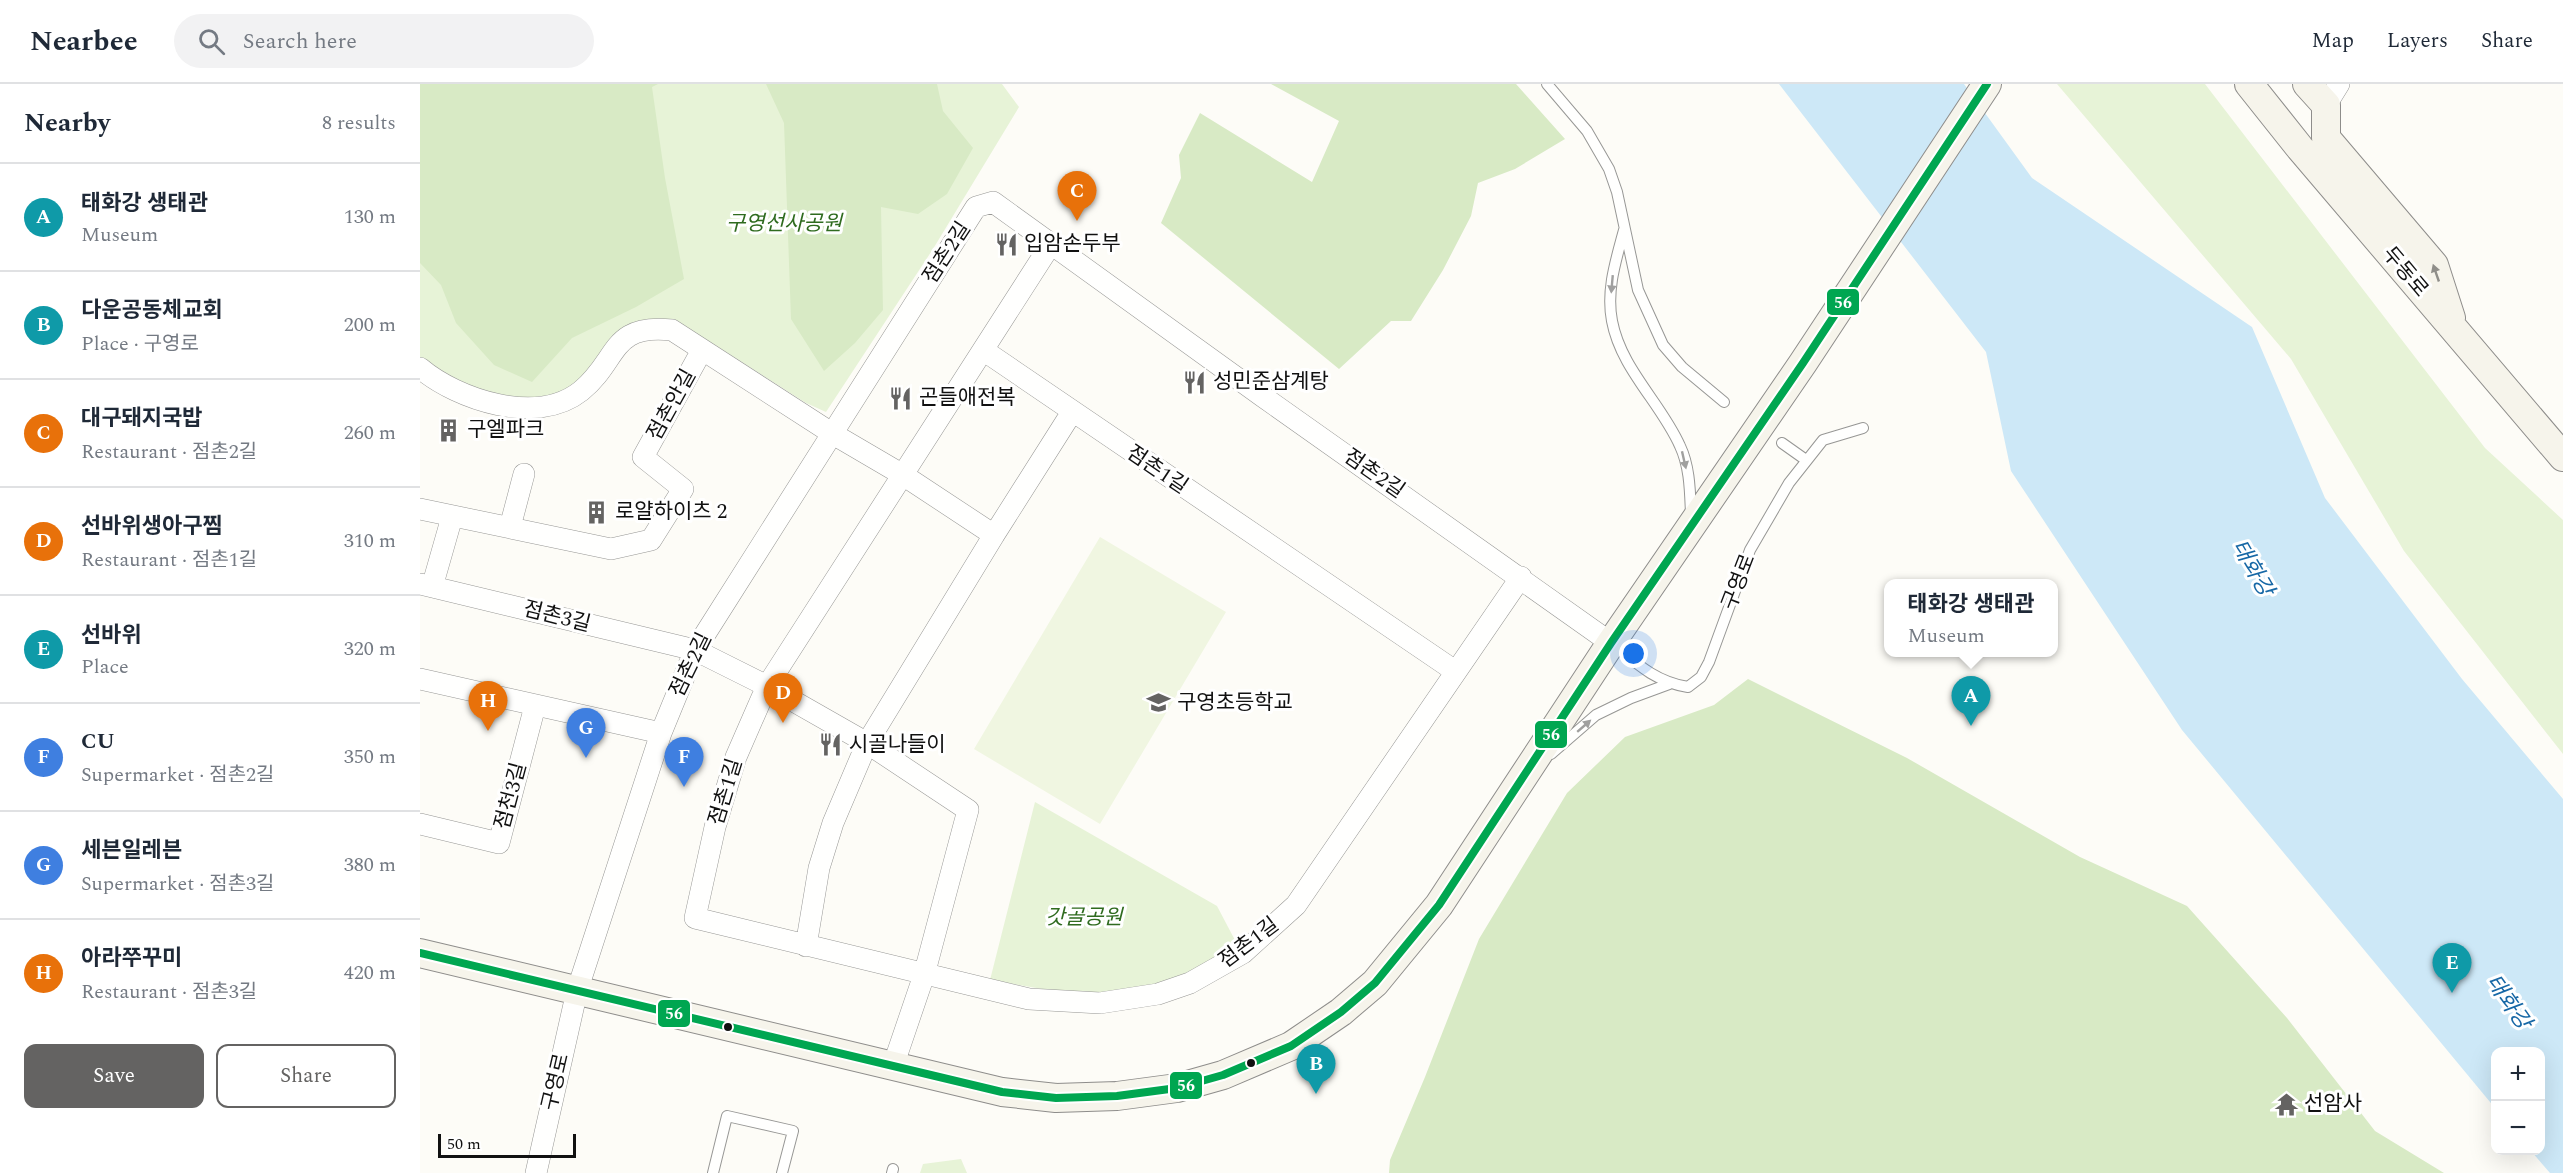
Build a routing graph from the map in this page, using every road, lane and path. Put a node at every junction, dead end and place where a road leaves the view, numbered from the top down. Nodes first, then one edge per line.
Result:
1 (1547, 84) edge
2 (1987, 84) edge
3 (2249, 84) edge
4 (2307, 84) edge
5 (2332, 95) edge
6 (1624, 227) junction
7 (1051, 244) junction
8 (2454, 329) junction
9 (702, 350) junction
10 (983, 350) junction
11 (422, 376) edge
12 (1724, 402) dead end
13 (1072, 412) junction
14 (1863, 428) dead end
15 (832, 434) junction
16 (1782, 443) dead end
17 (2563, 457) edge
18 (1806, 460) junction
19 (524, 474) dead end
20 (903, 475) junction
21 (420, 509) edge
22 (452, 516) junction
23 (1691, 526) junction
24 (510, 527) junction
25 (994, 535) junction
26 (1521, 577) junction
27 (426, 585) edge
28 (1611, 643) junction
29 (695, 650) junction
30 (1455, 671) junction
31 (420, 679) edge
32 (1669, 684) junction
33 (767, 686) junction
34 (535, 706) junction
35 (661, 733) junction
36 (867, 743) junction
37 (1523, 778) junction
38 (420, 824) edge
39 (806, 946) junction
40 (420, 953) edge
41 (924, 975) junction
42 (577, 991) junction
43 (893, 1066) junction
44 (536, 1173) edge
45 (713, 1173) edge
46 (782, 1173) edge

1 - 6 lane
2 - 23 main road
3 - 8 main road, 두동로
4 - 5 main road
8 -> 5 main road
6 - 12 lane
6 -> 23 lane
7 - 10 street
7 - 15 street, 점촌2길
7 - 26 street, 점촌2길
8 - 17 main road, 두동로
9 - 11 street, 점촌안길
9 - 15 street, 점촌안길
9 - 24 street, 점촌안길
10 - 13 street, 점촌1길
10 - 20 street, 점촌1길
13 - 25 street
13 - 30 street, 점촌1길
14 - 18 lane, 구영로
15 - 20 street, 점촌안길
15 - 29 street, 점촌2길
16 - 18 lane
18 - 32 lane, 구영로
19 - 24 street
20 - 25 street
20 - 33 street, 점촌1길
21 - 22 street, 점촌안길
22 - 24 street, 점촌안길
22 - 27 street
23 - 28 main road
25 - 36 street
26 - 28 street, 점촌2길
26 - 30 street, 점촌1길
27 - 29 street, 점촌3길
28 - 32 lane
28 - 37 main road
29 - 33 street, 점촌3길
29 - 35 street, 점촌2길
30 - 41 street, 점촌1길
31 - 34 street
37 -> 32 lane, 구영로
33 - 36 street, 점촌3길
33 - 39 street, 점촌1길
34 - 35 street
34 - 38 street, 점천3길
35 - 42 street, 점촌2길
36 - 39 street
36 - 41 street
37 - 43 main road
39 - 41 street, 점촌1길
40 - 42 main road
41 - 43 street
42 - 43 main road
42 - 44 street, 구영로
45 - 46 lane

